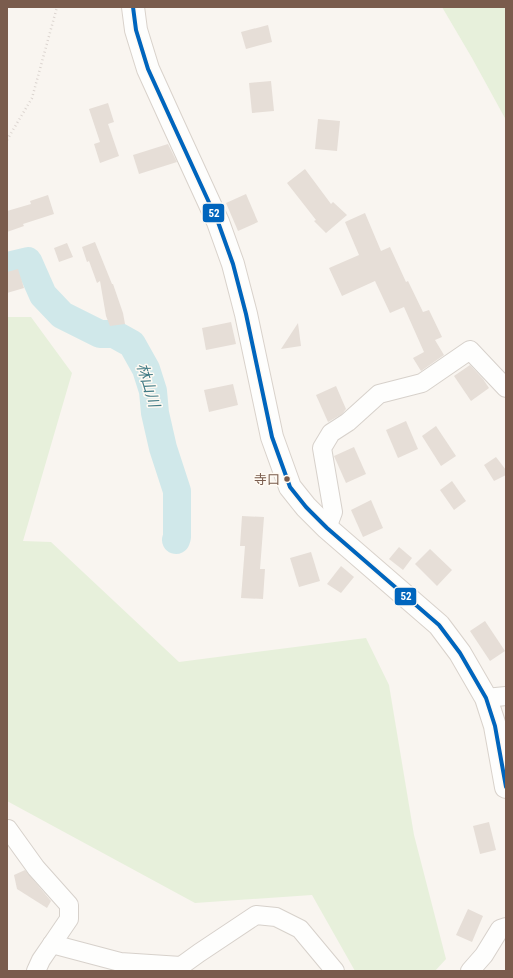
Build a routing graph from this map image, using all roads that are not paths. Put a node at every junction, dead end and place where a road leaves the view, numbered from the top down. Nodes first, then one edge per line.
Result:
1 (133, 7) edge
2 (506, 388) edge
3 (327, 528) junction
4 (496, 697) edge
5 (506, 787) edge
6 (7, 829) edge
7 (506, 927) edge
8 (52, 944) junction
9 (180, 969) edge
10 (36, 971) edge
11 (335, 971) edge
12 (470, 971) edge

1 - 3 main road
2 - 3 street
3 - 4 main road
4 - 5 main road
6 - 8 street
7 - 12 street
8 - 9 street
8 - 10 street
9 - 11 street

